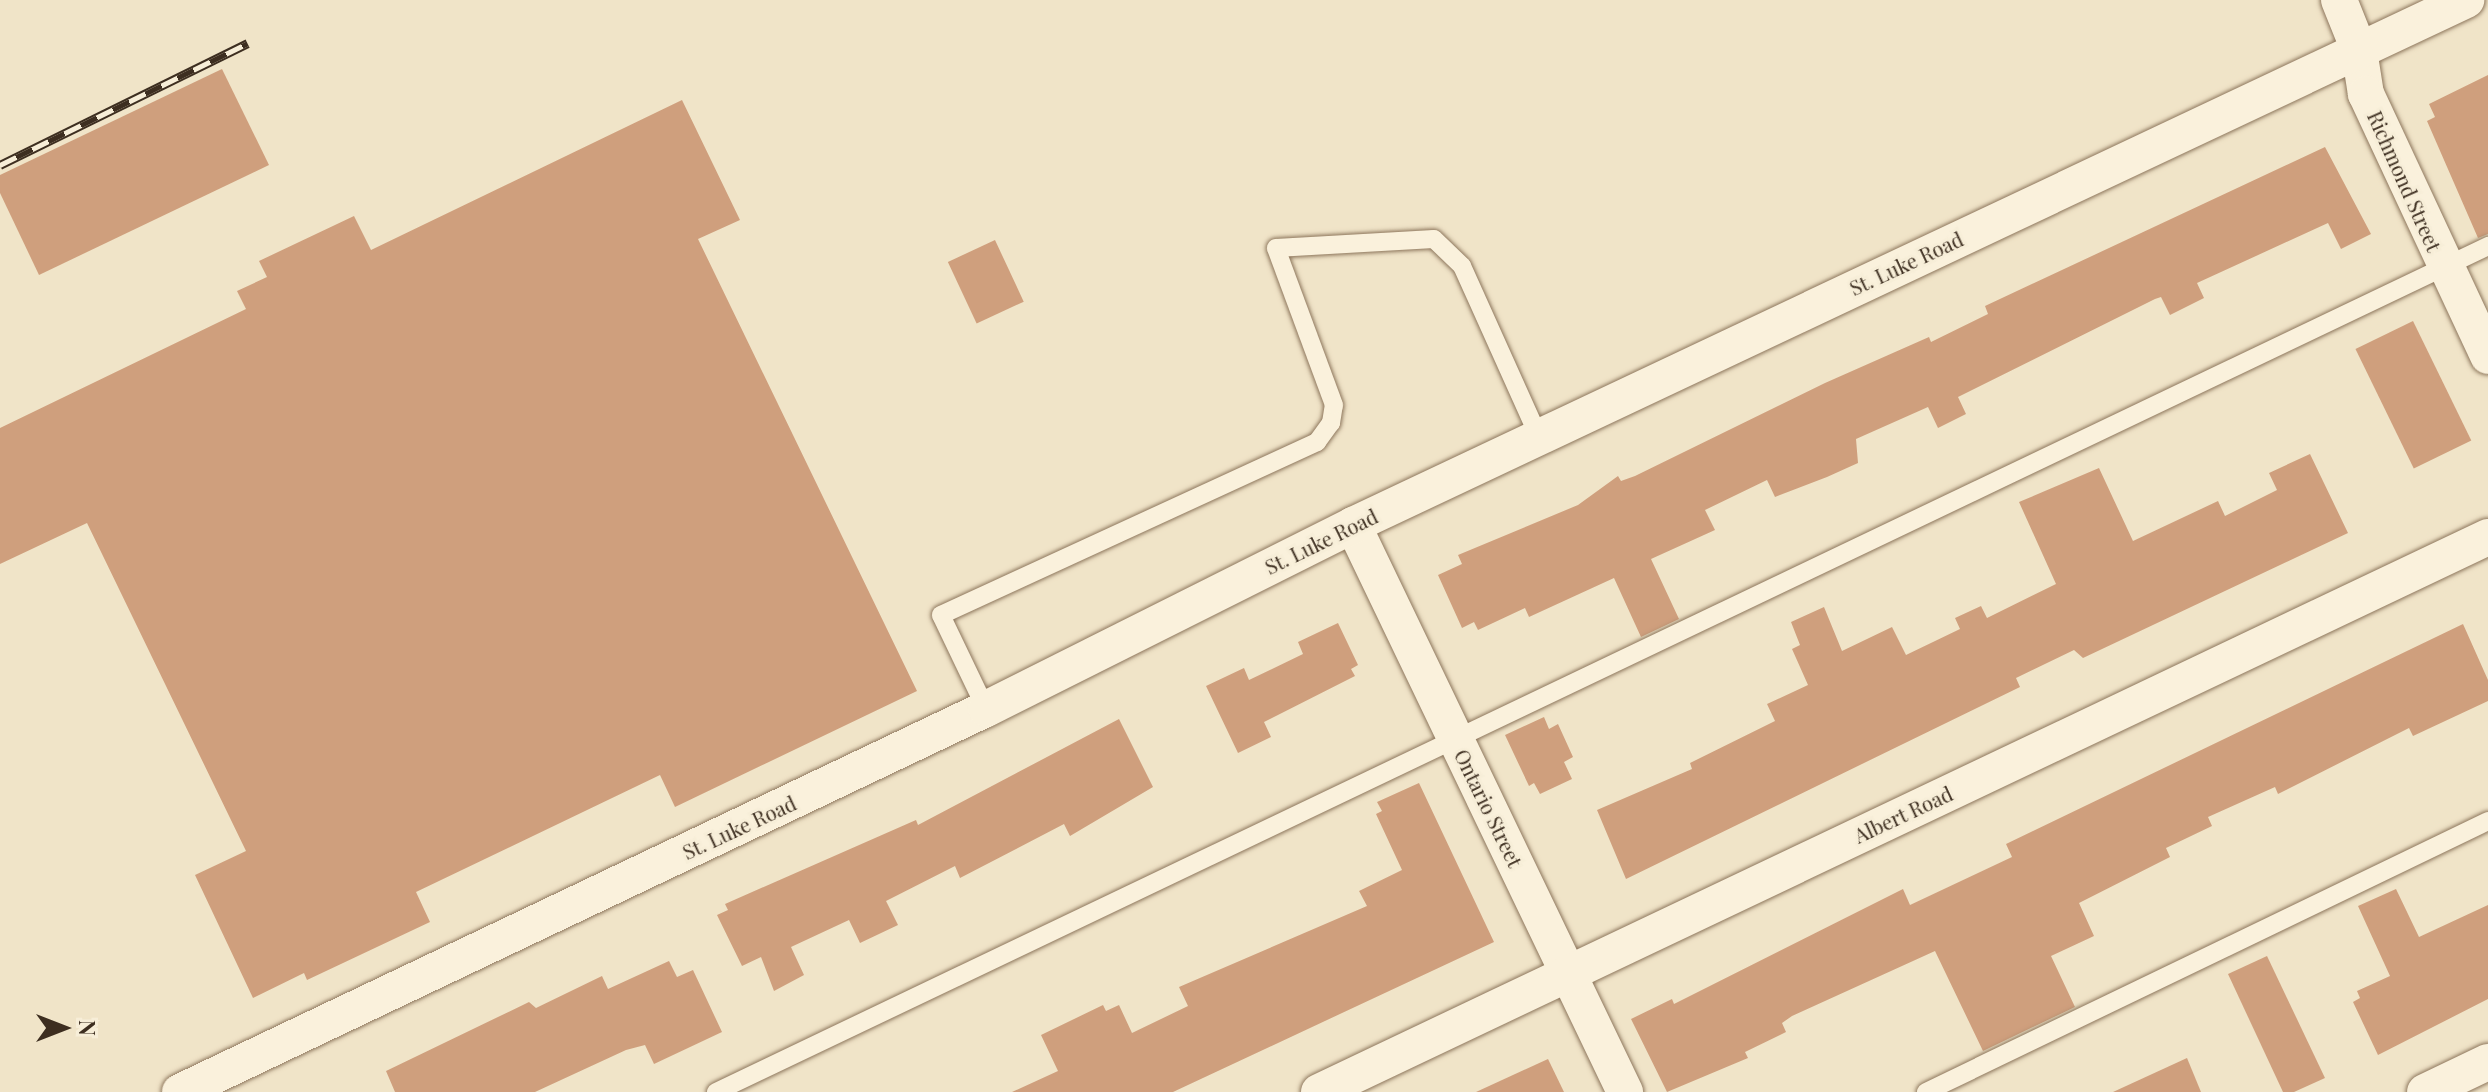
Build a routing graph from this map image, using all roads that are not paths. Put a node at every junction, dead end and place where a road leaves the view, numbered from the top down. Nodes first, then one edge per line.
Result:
1 (2339, 0) edge
2 (2466, 0) edge
3 (2359, 50) junction
4 (2488, 246) edge
5 (2443, 267) junction
6 (2488, 356) edge
7 (1539, 437) junction
8 (1353, 525) junction
9 (2488, 537) edge
10 (986, 709) junction
11 (1455, 740) junction
12 (2488, 821) edge
13 (1569, 972) junction
14 (2488, 1062) edge
15 (227, 1082) edge
16 (180, 1092) edge
17 (716, 1092) edge
18 (1319, 1092) edge
19 (1625, 1092) edge
20 (1926, 1092) edge
21 (2425, 1092) edge

1 - 3 street, Richmond Street
2 - 3 street, St. Luke Road
3 - 5 street, Richmond Street
3 - 7 street, St. Luke Road
4 - 5 lane
5 - 6 street, Richmond Street
5 - 11 lane
7 - 8 street, St. Luke Road
7 - 10 lane
8 - 10 street, St. Luke Road
8 - 11 street, Ontario Street
9 - 13 street, Albert Road
10 - 15 street, St. Luke Road
11 - 13 street, Ontario Street
11 - 17 lane
12 - 20 lane
13 - 18 street, Albert Road
13 - 19 street, Ontario Street
14 - 21 street
15 - 16 street, St. Luke Road

